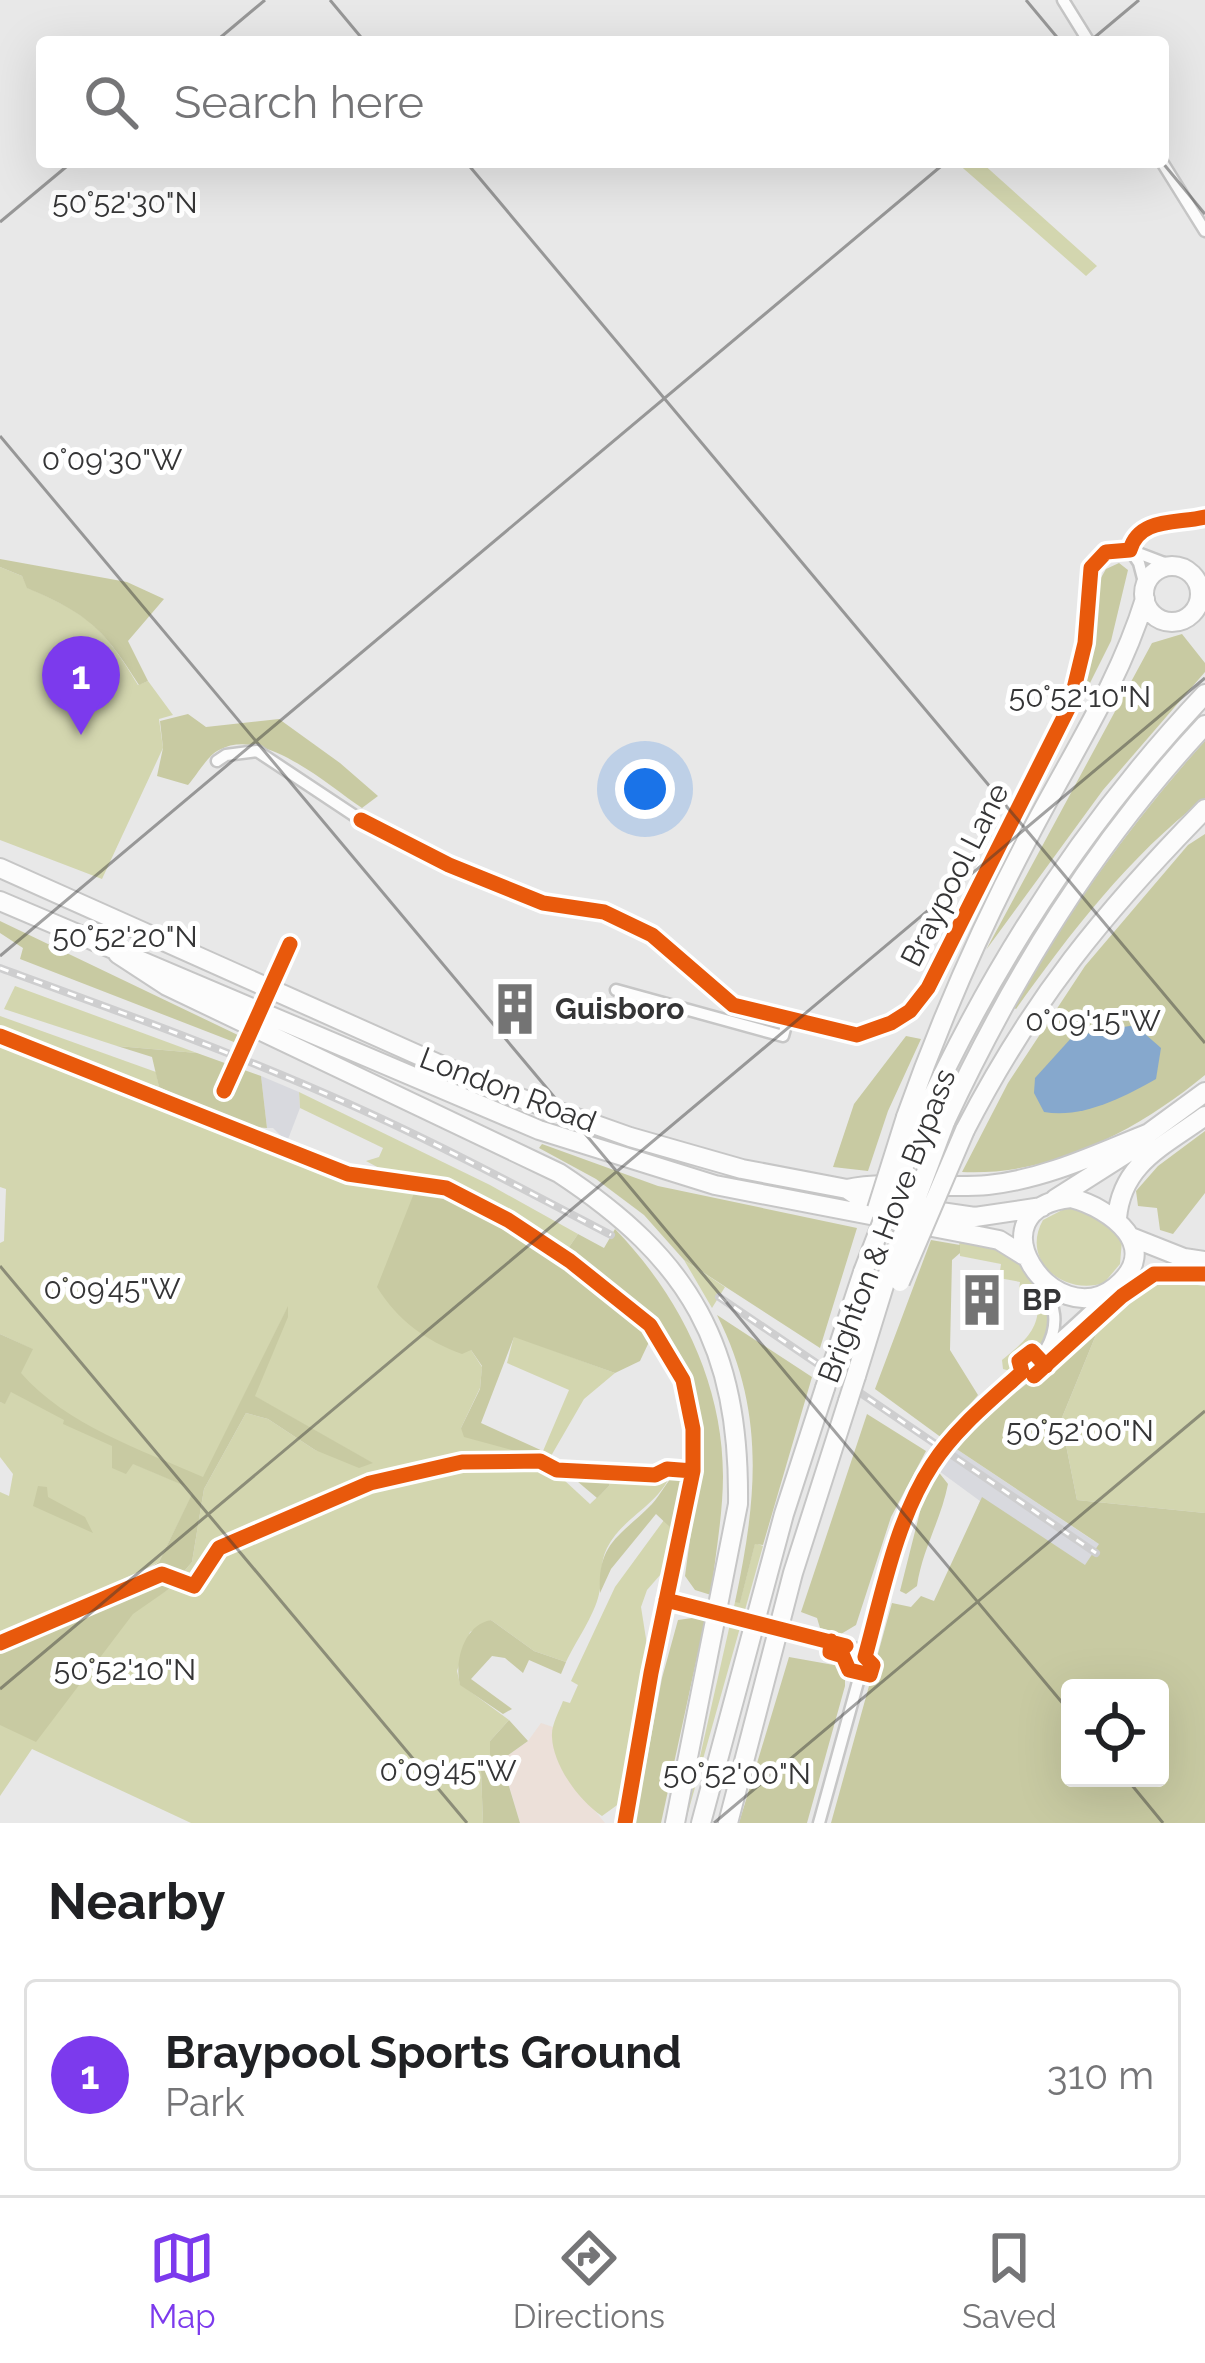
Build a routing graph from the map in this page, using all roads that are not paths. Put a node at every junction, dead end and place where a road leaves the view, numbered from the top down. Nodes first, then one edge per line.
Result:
1 (1063, 0) edge
2 (1085, 36) edge
3 (1166, 168) edge
4 (1205, 231) edge
5 (1205, 517) edge
6 (1130, 550) junction
7 (1205, 563) edge
8 (1179, 567) junction
9 (1145, 593) junction
10 (1198, 604) junction
11 (1183, 620) junction
12 (1205, 628) edge
13 (1205, 694) edge
14 (1205, 725) edge
15 (218, 761) dead end
16 (1204, 811) edge
17 (0, 868) edge
18 (0, 901) edge
19 (118, 954) junction
20 (616, 990) dead end
21 (788, 1018) junction
22 (0, 1036) edge
23 (1205, 1092) edge
24 (1205, 1115) edge
25 (914, 1118) junction
26 (1149, 1133) junction
27 (847, 1189) junction
28 (1047, 1204) junction
29 (1117, 1219) junction
30 (1131, 1237) junction
31 (1023, 1255) junction
32 (1184, 1258) junction
33 (1205, 1261) edge
34 (1127, 1274) junction
35 (893, 1280) junction
36 (1041, 1280) junction
37 (1111, 1291) junction
38 (1045, 1352) junction
39 (666, 1600) junction
40 (698, 1607) tunnel mouth
41 (799, 1632) tunnel mouth
42 (866, 1652) junction
43 (625, 1823) edge
44 (675, 1823) edge
45 (701, 1823) edge
46 (728, 1823) edge
47 (819, 1823) edge

1 - 2 street
3 - 4 street
5 - 6 street
6 - 8 street
6 - 9 street
6 - 21 street, Braypool Lane
7 - 8 highway
8 - 9 highway
8 - 10 highway
9 - 11 highway
9 - 25 highway
10 - 11 highway
10 - 12 highway
11 - 12 highway
13 - 25 highway, Brighton & Hove Bypass
14 - 35 highway, Brighton & Hove Bypass, bridge
15 - 21 street, Braypool Lane
16 - 35 highway, bridge
17 - 27 highway, London Road
18 - 19 highway, London Road
19 - 31 highway, London Road
19 - 44 highway
20 - 21 street
22 - 39 street
23 - 26 highway
24 - 29 highway
25 - 45 highway, Brighton & Hove Bypass, bridge
26 - 27 highway
26 - 28 highway
27 - 28 highway, London Road
28 - 29 highway
28 - 31 highway
29 - 30 highway
30 - 32 highway
30 - 34 highway
31 - 36 highway
32 - 33 highway
32 - 34 highway
34 - 37 highway
35 - 46 highway, Brighton & Hove Bypass, bridge
36 - 37 highway
36 - 38 street
37 - 38 street
38 - 42 street
39 - 40 street
39 - 43 street
41 - 42 street
42 - 47 street

